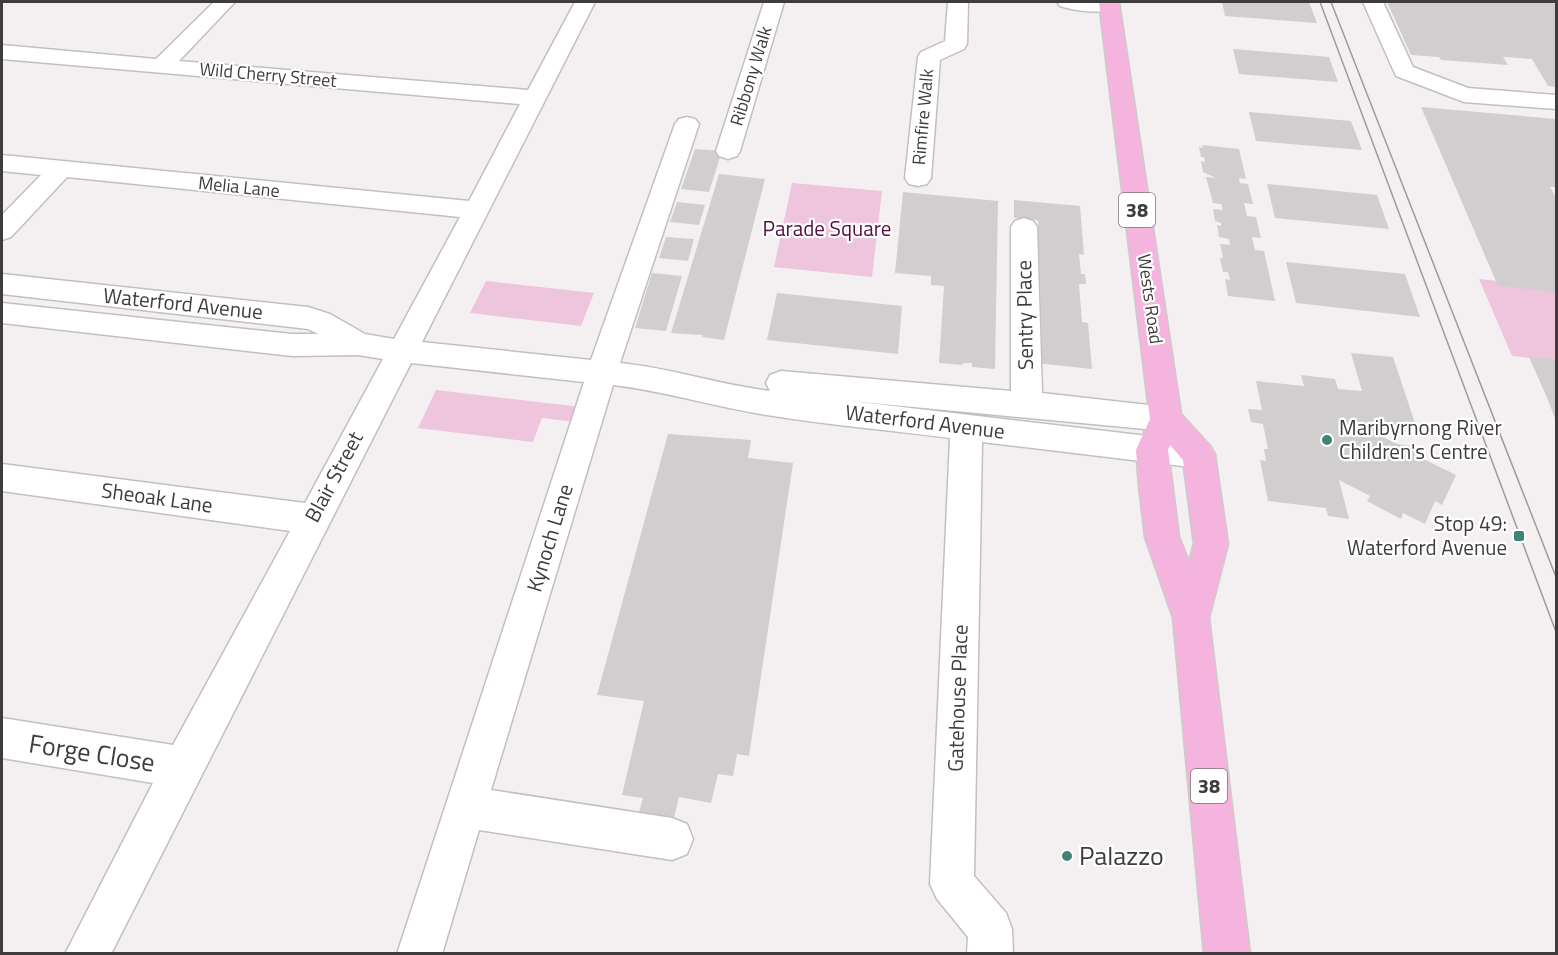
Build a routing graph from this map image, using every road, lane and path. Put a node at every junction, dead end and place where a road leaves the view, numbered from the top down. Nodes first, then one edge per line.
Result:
1 (225, 2) edge
2 (585, 2) edge
3 (774, 2) edge
4 (958, 2) edge
5 (1067, 2) edge
6 (1373, 2) edge
7 (1109, 3) edge
8 (2, 52) edge
9 (161, 66) junction
10 (535, 99) junction
11 (1557, 102) edge
12 (687, 124) dead end
13 (728, 151) dead end
14 (2, 163) edge
15 (61, 169) junction
16 (918, 178) dead end
17 (477, 210) junction
18 (1024, 227) dead end
19 (2, 231) edge
20 (2, 284) edge
21 (2, 313) edge
22 (358, 344) junction
23 (401, 351) junction
24 (602, 372) junction
25 (653, 378) junction
26 (1027, 404) junction
27 (1166, 419) junction
28 (966, 427) junction
29 (1152, 450) junction
30 (1199, 455) junction
31 (2, 477) edge
32 (312, 519) junction
33 (1191, 618) junction
34 (2, 738) edge
35 (182, 767) junction
36 (467, 807) junction
37 (672, 839) dead end
38 (87, 954) edge
39 (419, 954) edge
40 (990, 954) edge
41 (1227, 954) edge

1 - 9 street
2 - 10 street, Blair Street
3 - 13 street, Ribbony Walk
4 - 16 street, Rimfire Walk
5 - 7 street
6 - 11 street
7 - 27 main road, Wests Road / 38
8 - 9 street, Wild Cherry Street
9 - 10 street, Wild Cherry Street
10 - 17 street, Blair Street
12 - 24 street, Kynoch Lane
14 - 15 street, Melia Lane
15 - 17 street, Melia Lane
15 - 19 street
17 - 23 street, Blair Street
18 - 26 street, Sentry Place
20 - 22 street, Waterford Avenue
21 - 22 street, Waterford Avenue
22 - 23 street, Waterford Avenue
23 - 24 street, Waterford Avenue
23 - 32 street, Blair Street
24 - 25 street, Waterford Avenue
24 - 36 street, Kynoch Lane
25 - 26 street, Waterford Avenue
25 - 28 street, Waterford Avenue
26 - 27 street, Waterford Avenue
27 - 29 main road
27 - 30 main road
28 - 29 street, Waterford Avenue
28 - 40 street, Gatehouse Place
29 - 30 street, Waterford Avenue
29 - 33 main road, 38
30 - 33 main road, 38
31 - 32 street, Sheoak Lane
32 - 35 street, Blair Street
33 - 41 main road, 38
34 - 35 street, Forge Close
35 - 38 street, Blair Street
36 - 37 street
36 - 39 street, Kynoch Lane

